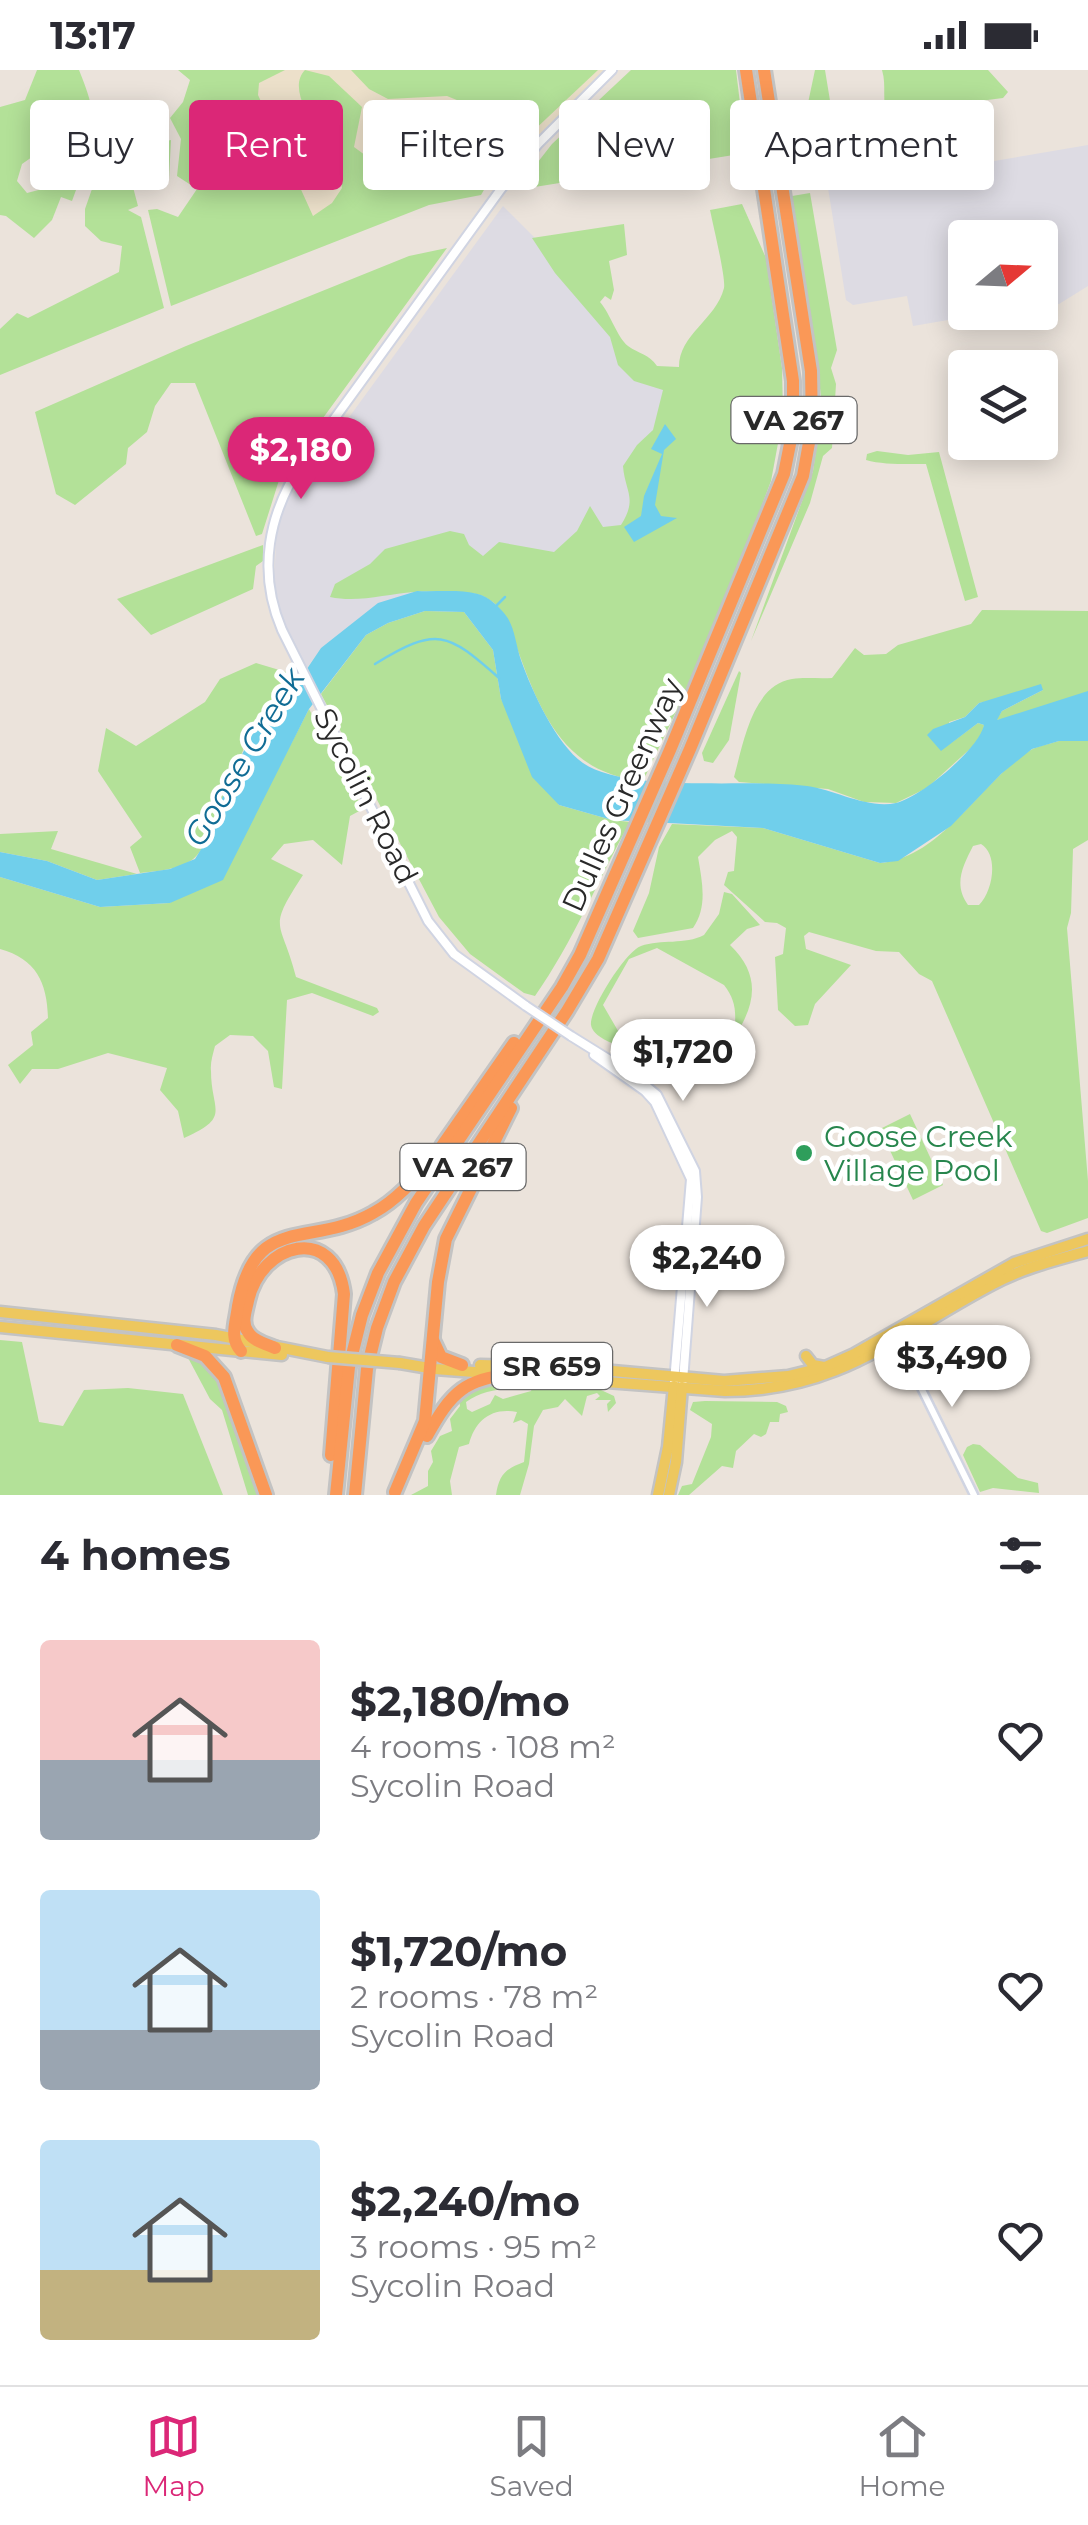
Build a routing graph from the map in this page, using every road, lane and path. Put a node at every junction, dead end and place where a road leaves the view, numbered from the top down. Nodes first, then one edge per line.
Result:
1 (612, 70) edge
2 (746, 70) edge
3 (764, 70) edge
4 (589, 934) junction
5 (538, 1055) junction
6 (1088, 1239) edge
7 (1088, 1251) edge
8 (0, 1312) edge
9 (0, 1327) edge
10 (896, 1336) junction
11 (233, 1338) junction
12 (433, 1338) junction
13 (176, 1345) junction
14 (275, 1348) junction
15 (241, 1351) junction
16 (806, 1356) dead end
17 (328, 1357) junction
18 (462, 1365) junction
19 (429, 1366) junction
20 (825, 1367) junction
21 (517, 1374) junction
22 (679, 1382) junction
23 (395, 1494) edge
24 (266, 1495) edge
25 (333, 1495) edge
26 (355, 1495) edge
27 (658, 1495) edge
28 (669, 1495) edge
29 (974, 1495) edge

1 - 22 main road, Sycolin Road, bridge
2 - 4 highway, Dulles Greenway / VA 267
3 - 5 highway, Dulles Greenway / VA 267
4 - 11 highway
4 - 25 highway, Dulles Greenway / VA 267
5 - 12 highway
5 - 26 highway, Dulles Greenway / VA 267
6 - 10 main road, SR 659
7 - 10 main road, SR 659
8 - 11 main road, SR 659
9 - 13 main road, SR 659
10 - 20 main road, SR 659
10 - 22 main road, SR 659
10 - 29 street
11 - 14 main road, SR 659
11 - 15 highway
12 - 18 highway
12 - 19 highway
13 - 15 main road, SR 659
13 - 24 highway
14 - 17 main road, SR 659
14 - 25 highway
15 - 17 main road, SR 659
16 - 20 main road
17 - 19 main road, SR 659, bridge
18 - 19 main road, SR 659
18 - 22 main road, SR 659
19 - 21 main road, SR 659
19 - 23 highway
20 - 22 main road, SR 659
21 - 22 main road, SR 659
21 - 23 highway
22 - 27 main road
22 - 28 main road

